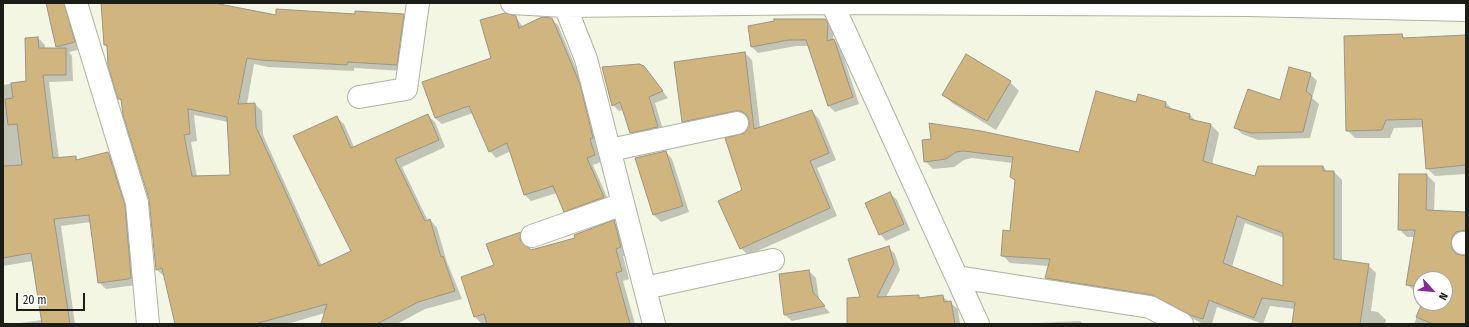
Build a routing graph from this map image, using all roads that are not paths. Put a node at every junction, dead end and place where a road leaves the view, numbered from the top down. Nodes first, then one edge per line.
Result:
1 (76, 3) edge
2 (418, 3) edge
3 (512, 3) edge
4 (832, 3) edge
5 (564, 4) edge
6 (1248, 4) edge
7 (1466, 10) edge
8 (359, 97) dead end
9 (737, 123) dead end
10 (610, 150) junction
11 (623, 204) junction
12 (532, 236) dead end
13 (773, 260) dead end
14 (957, 277) junction
15 (645, 288) junction
16 (148, 324) edge
17 (654, 324) edge
18 (978, 324) edge
19 (1182, 324) edge

1 - 16 street
2 - 8 street
3 - 5 street
4 - 5 street
4 - 6 street
4 - 14 street
5 - 10 street
6 - 7 street
9 - 10 street
10 - 11 street
11 - 12 street
11 - 15 street
13 - 15 street
14 - 18 street
14 - 19 street
15 - 17 street

